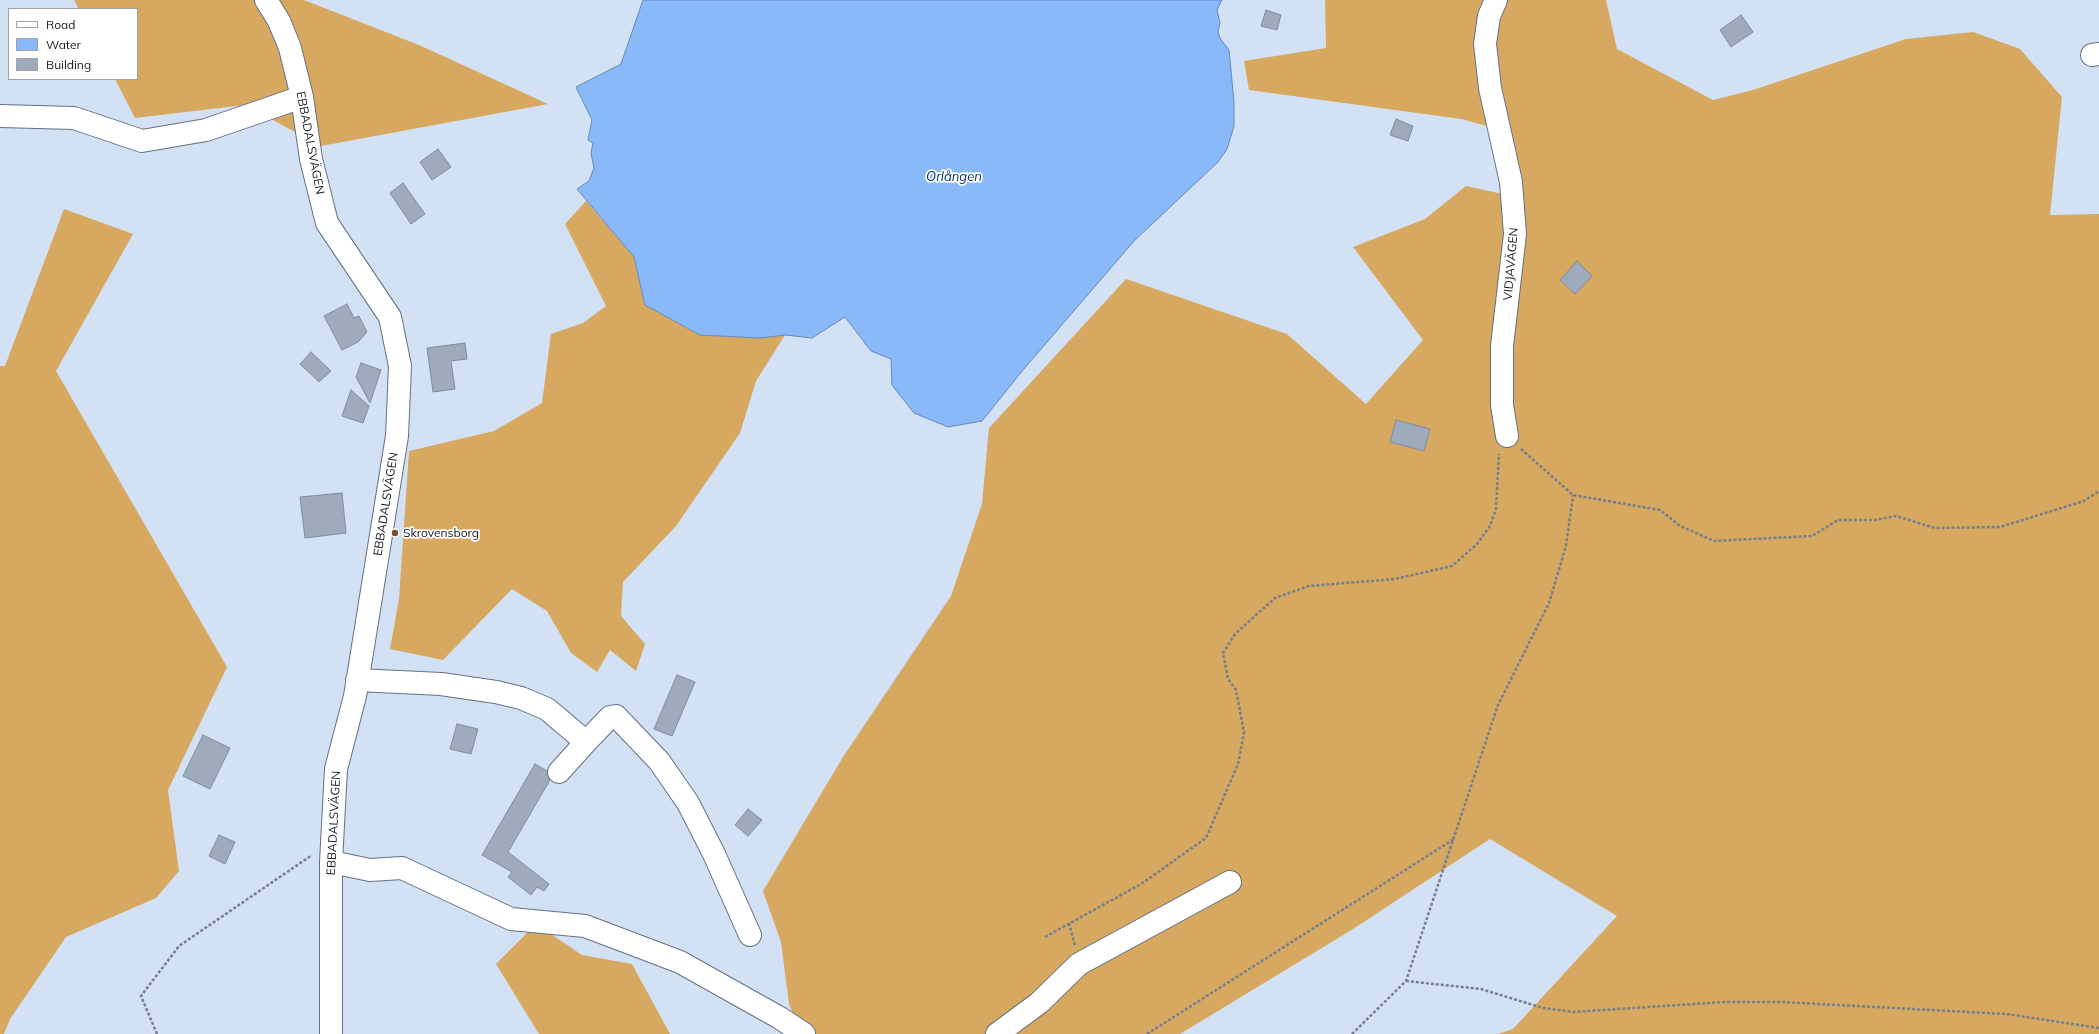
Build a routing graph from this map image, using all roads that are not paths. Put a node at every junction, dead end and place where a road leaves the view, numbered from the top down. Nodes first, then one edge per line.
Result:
1 (266, 0) edge
2 (1496, 0) edge
3 (302, 97) junction
4 (0, 116) edge
5 (1507, 436) road end
6 (357, 680) junction
7 (586, 742) junction
8 (559, 772) dead end
9 (331, 852) junction
10 (1230, 882) dead end
11 (750, 935) dead end
12 (330, 1034) edge
13 (804, 1034) edge
14 (997, 1034) edge

1 - 3 street, EBBADALSVÄGEN
2 - 5 street, VIDJAVÄGEN
3 - 4 street
3 - 6 street, EBBADALSVÄGEN
6 - 7 street
6 - 9 street, EBBADALSVÄGEN
7 - 8 street
7 - 11 street
9 - 12 street, EBBADALSVÄGEN
9 - 13 street
10 - 14 street

